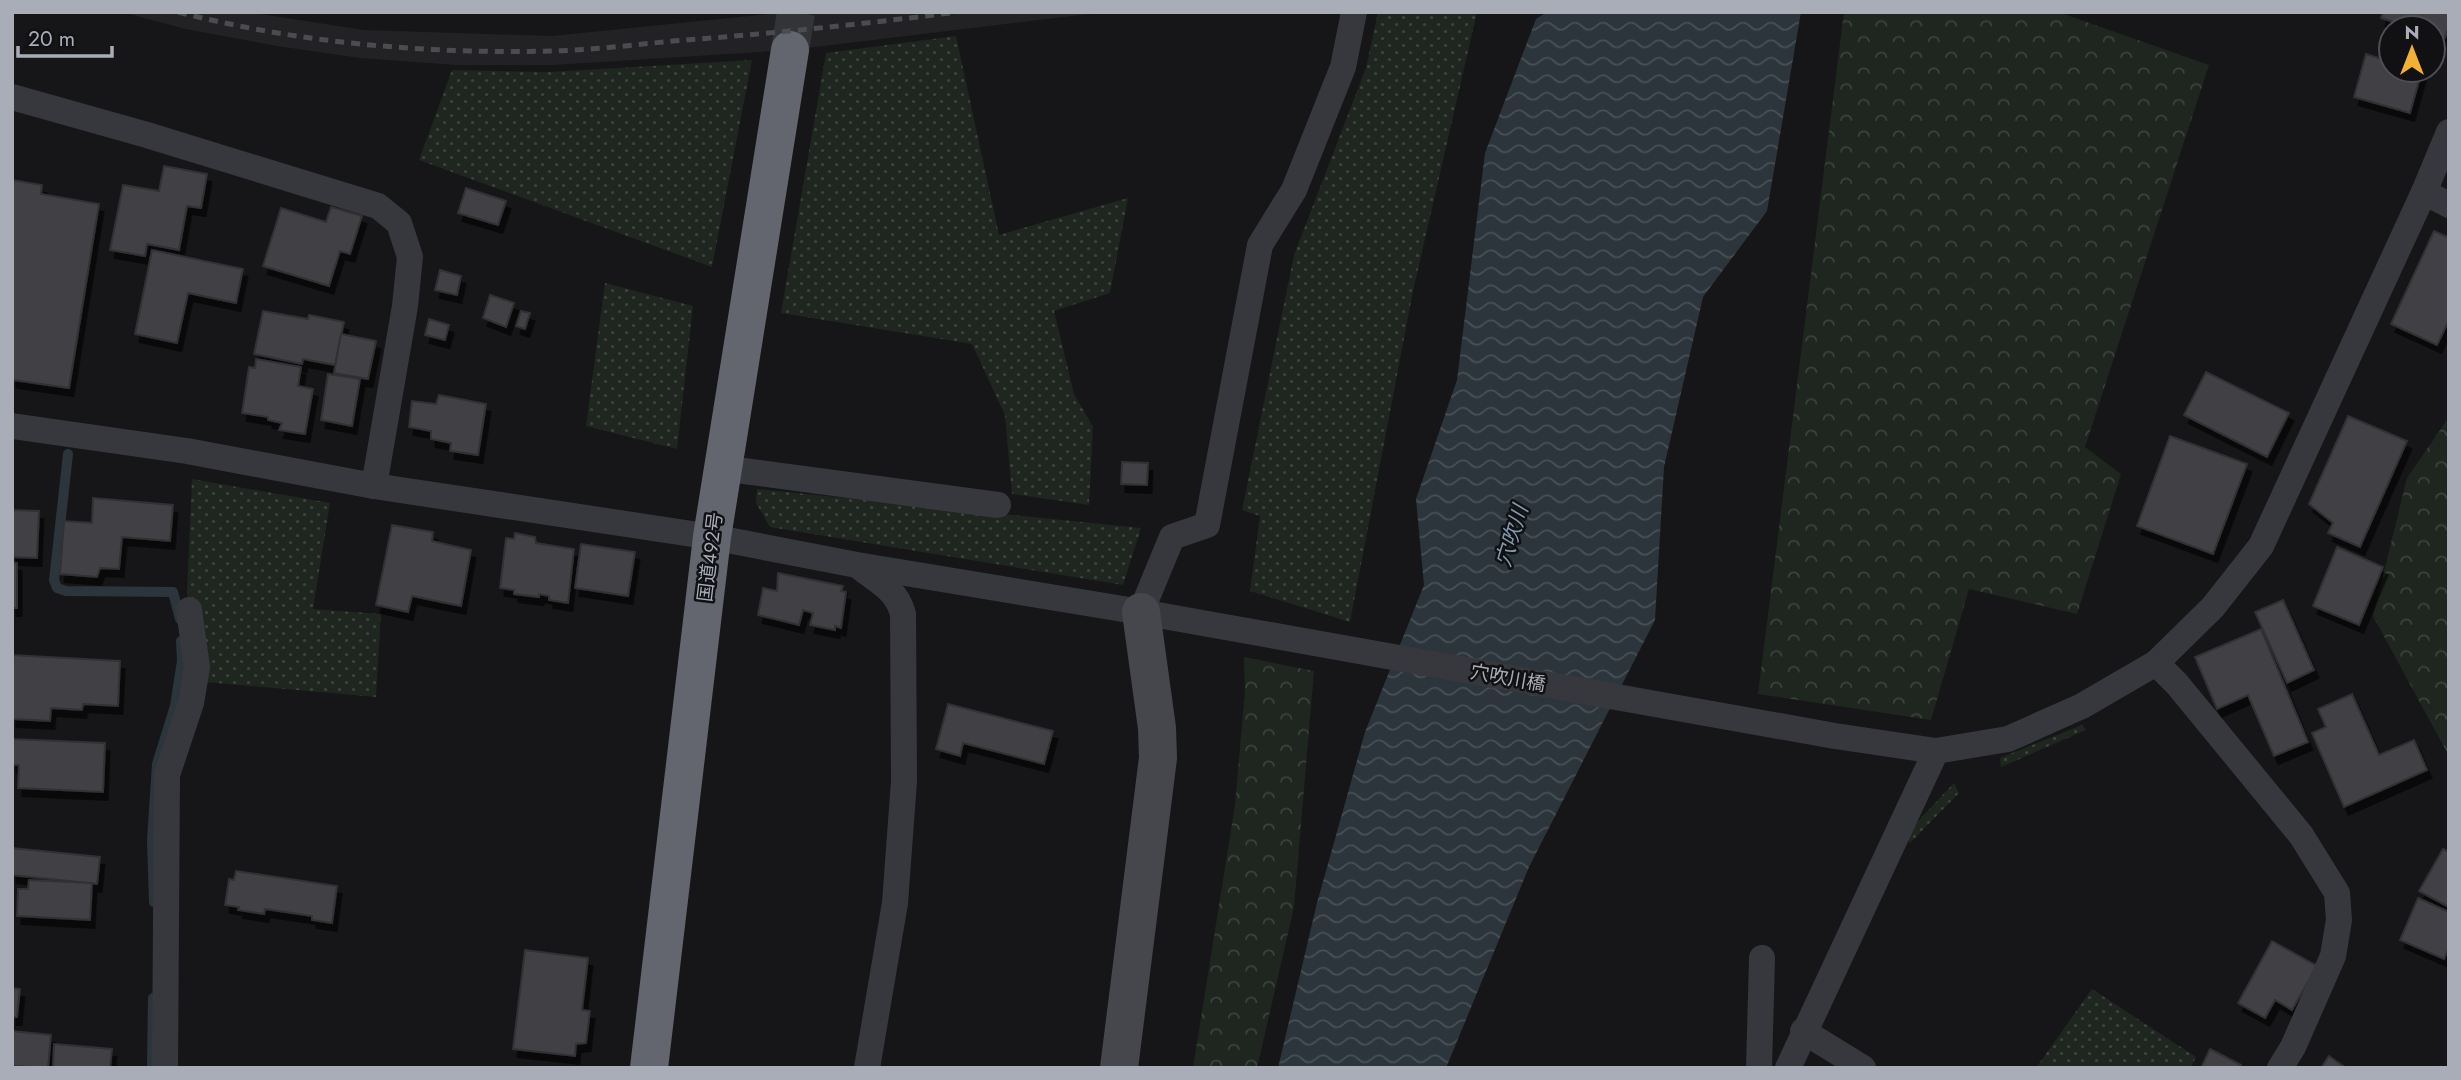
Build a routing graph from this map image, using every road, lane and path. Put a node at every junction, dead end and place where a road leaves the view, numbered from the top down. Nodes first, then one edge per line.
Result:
1 (1354, 12) edge
2 (790, 50) tunnel mouth
3 (12, 97) edge
4 (2449, 132) edge
5 (2424, 192) junction
6 (2449, 205) edge
7 (12, 426) edge
8 (722, 468) junction
9 (374, 486) junction
10 (998, 505) dead end
11 (712, 537) junction
12 (857, 565) junction
13 (189, 610) dead end
14 (1141, 611) junction
15 (2156, 663) junction
16 (1936, 751) junction
17 (1762, 958) dead end
18 (1803, 1031) junction
19 (165, 1068) edge
20 (649, 1068) edge
21 (867, 1068) edge
22 (1119, 1068) edge
23 (1759, 1068) edge
24 (1788, 1068) edge
25 (1863, 1068) edge
26 (2280, 1068) edge

1 - 14 street
2 - 8 highway, 国道492号
3 - 9 street
4 - 5 street, 穴吹川橋
5 - 6 street
5 - 15 street, 穴吹川橋
7 - 9 street, 穴吹川橋
8 - 10 street
8 - 11 highway, 国道492号
9 - 11 street, 穴吹川橋
11 - 12 street, 穴吹川橋
11 - 20 highway, 国道492号
12 - 14 street, 穴吹川橋
12 - 21 street
13 - 19 street
14 - 16 street, 穴吹川橋
14 - 22 street
15 - 16 street, 穴吹川橋
15 - 26 street
16 - 18 street
17 - 23 street
18 - 24 street
18 - 25 street

